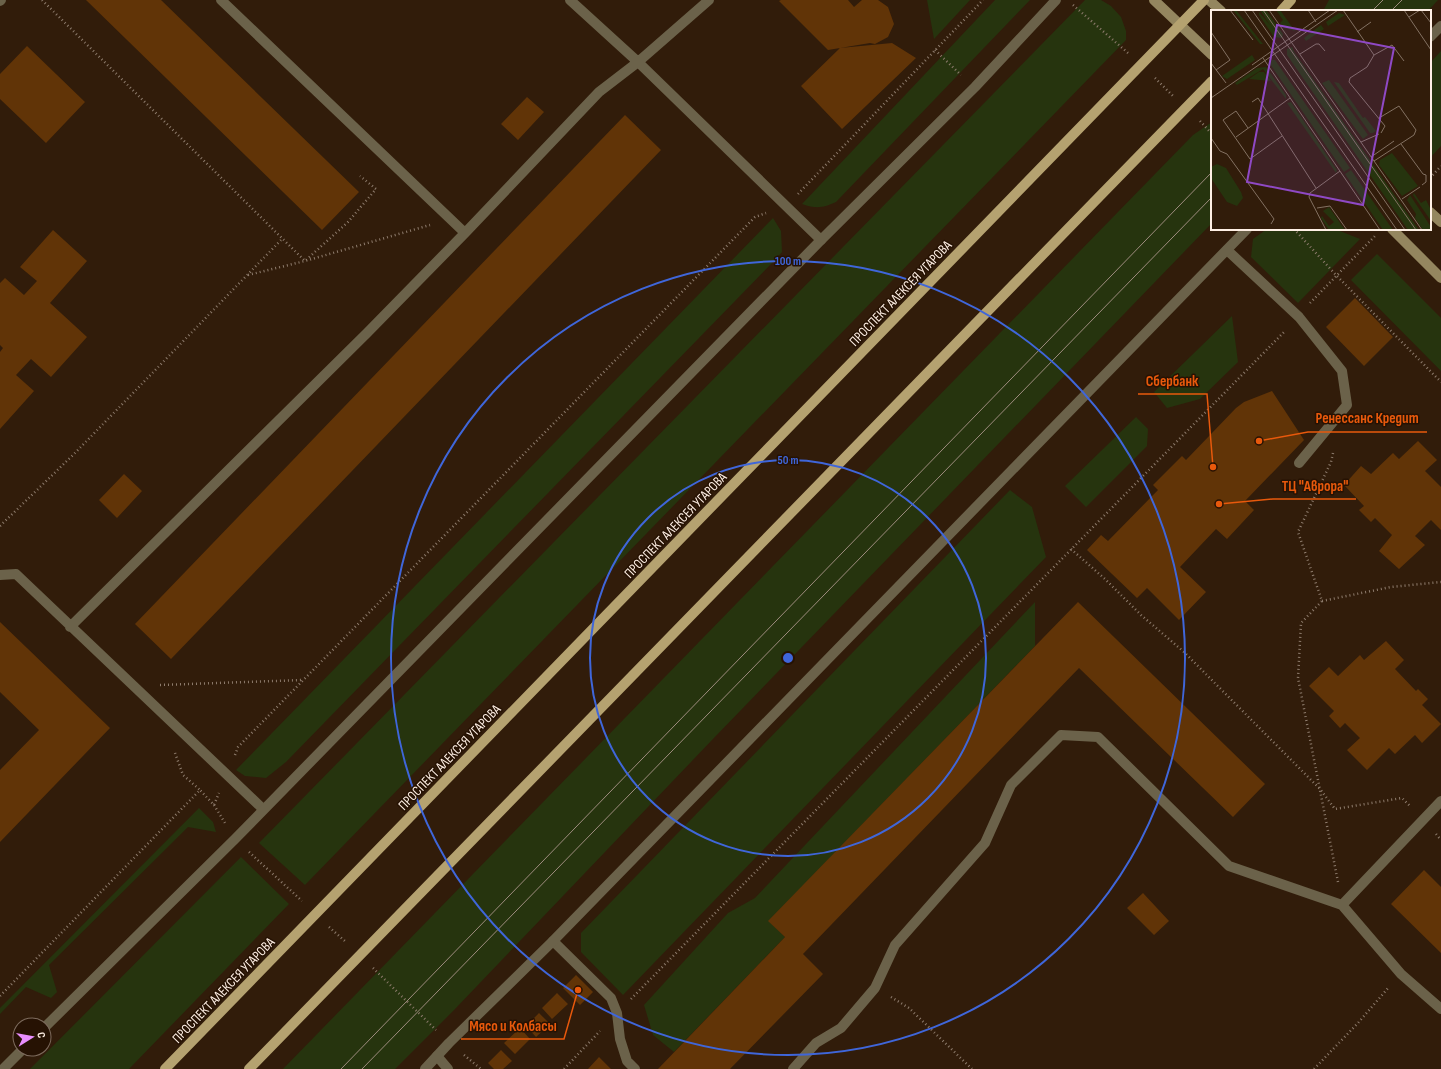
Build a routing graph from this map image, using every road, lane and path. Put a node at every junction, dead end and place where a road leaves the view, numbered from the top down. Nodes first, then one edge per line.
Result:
1 (42, 0) edge
2 (221, 0) edge
3 (570, 0) edge
4 (709, 0) edge
5 (983, 0) edge
6 (1056, 0) edge
7 (1154, 0) edge
8 (1204, 0) edge
9 (1209, 0) edge
10 (1291, 0) edge
11 (1220, 10) edge
12 (1282, 10) edge
13 (1180, 25) junction
14 (1441, 26) edge
15 (1431, 36) edge
16 (935, 50) junction
17 (1211, 54) edge
18 (638, 62) junction
19 (1211, 83) edge
20 (975, 87) junction
21 (1441, 166) edge
22 (360, 176) dead end
23 (1431, 177) edge
24 (786, 206) junction
25 (1431, 213) edge
26 (450, 220) junction
27 (1441, 222) edge
28 (1246, 230) edge
29 (1295, 230) edge
30 (1393, 230) edge
31 (465, 233) junction
32 (1377, 234) dead end
33 (283, 238) junction
34 (821, 240) junction
35 (1227, 250) junction
36 (306, 261) junction
37 (247, 275) junction
38 (1336, 275) junction
39 (1441, 278) edge
40 (1299, 316) junction
41 (1441, 382) edge
42 (1335, 447) dead end
43 (1299, 463) dead end
44 (0, 526) edge
45 (1071, 549) junction
46 (0, 575) edge
47 (1441, 582) edge
48 (1322, 601) junction
49 (70, 626) junction
50 (303, 680) junction
51 (134, 687) junction
52 (227, 775) junction
53 (1320, 790) junction
54 (1441, 801) edge
55 (214, 805) junction
56 (263, 809) junction
57 (1423, 820) junction
58 (235, 839) junction
59 (1441, 840) edge
60 (1342, 905) junction
61 (316, 914) junction
62 (553, 941) junction
63 (360, 955) junction
64 (1401, 974) junction
65 (875, 988) junction
66 (0, 996) edge
67 (1441, 1009) edge
68 (617, 1013) junction
69 (52, 1020) edge
70 (449, 1043) junction
71 (437, 1056) junction
72 (15, 1057) edge
73 (798, 1067) edge
74 (3, 1069) edge
75 (165, 1069) edge
76 (249, 1069) edge
77 (425, 1069) edge
78 (448, 1069) edge
79 (481, 1069) edge
80 (564, 1069) edge
81 (635, 1069) edge
82 (972, 1069) edge
83 (1314, 1069) edge

1 - 33 path
2 - 26 street
3 - 18 street
4 - 18 street
5 - 16 path
6 - 20 street
7 - 13 main road
8 - 13 main road, ПРОСПЕКТ АЛЕКСЕЯ УГАРОВА
9 - 11 main road
10 - 12 main road
13 - 17 main road
13 - 61 main road, ПРОСПЕКТ АЛЕКСЕЯ УГАРОВА
14 - 15 street
16 - 20 path
16 - 24 path
18 - 24 street
18 - 31 street
19 - 63 main road
20 - 34 street
21 - 23 path
22 - 36 path
24 - 34 street
24 - 50 path
25 - 27 main road
26 - 31 street
26 - 36 path
28 - 35 street
29 - 38 path
30 - 39 main road
31 - 49 street
32 - 38 path
33 - 36 path
33 - 37 path
34 - 56 street
35 - 40 street
35 - 62 street
36 - 37 path
37 - 44 path
38 - 40 path
38 - 41 path
40 - 43 street
40 - 45 path
42 - 48 path
45 - 53 path
45 - 68 path
46 - 49 street
47 - 48 path
48 - 53 path
49 - 51 street
50 - 51 path
50 - 52 path
51 - 52 street
52 - 55 path
52 - 56 street
53 - 57 path
53 - 60 path
54 - 57 street
55 - 58 path
55 - 66 path
56 - 58 street
57 - 59 path
57 - 60 street
58 - 61 path
58 - 69 street
60 - 64 street
60 - 65 street
61 - 63 path
61 - 75 main road, ПРОСПЕКТ АЛЕКСЕЯ УГАРОВА
62 - 68 street
62 - 70 street
63 - 70 path
63 - 76 main road
64 - 67 street
64 - 83 path
65 - 73 street
65 - 82 path
68 - 80 path
68 - 81 street
70 - 71 street
70 - 79 path
71 - 77 street
71 - 78 street
72 - 74 street

